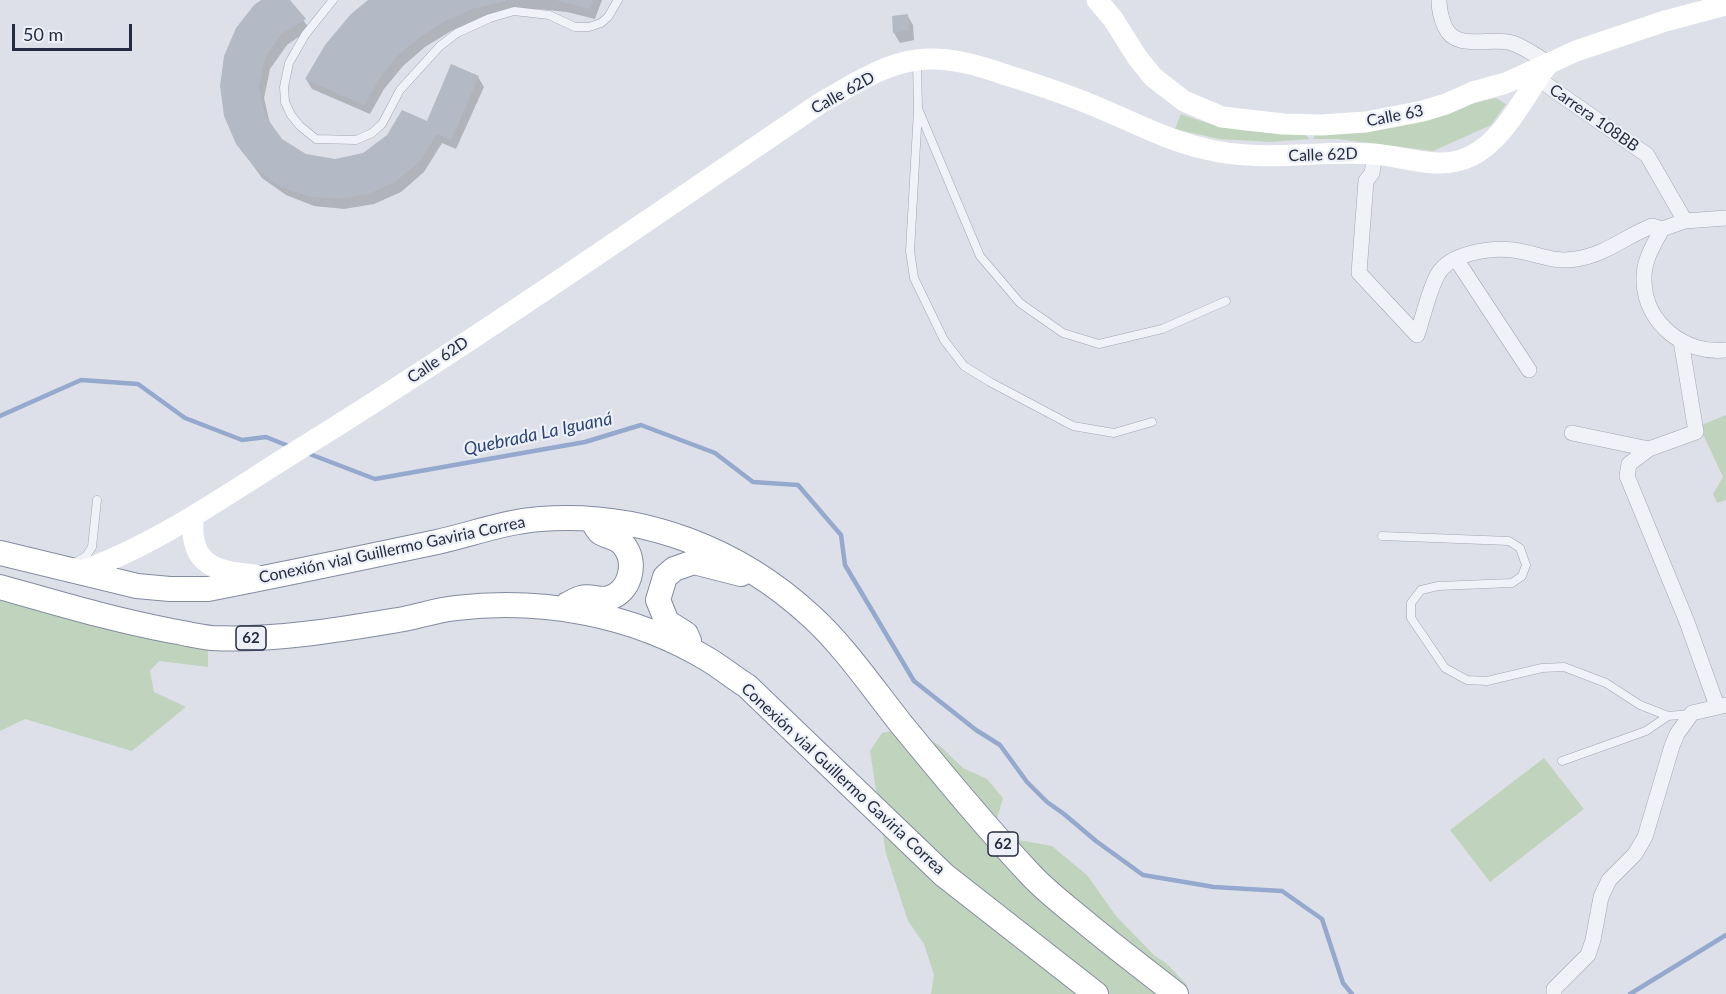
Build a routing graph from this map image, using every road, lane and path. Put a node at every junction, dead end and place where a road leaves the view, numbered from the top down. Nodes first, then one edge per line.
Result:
1 (333, 0) edge
2 (618, 0) edge
3 (1097, 0) edge
4 (1439, 0) edge
5 (1726, 5) edge
6 (917, 60) junction
7 (1543, 71) junction
8 (918, 110) junction
9 (1375, 154) junction
10 (1726, 218) edge
11 (1685, 221) junction
12 (1662, 229) junction
13 (1456, 259) junction
14 (1226, 301) dead end
15 (1681, 341) junction
16 (1726, 350) edge
17 (1529, 370) dead end
18 (1152, 422) dead end
19 (1572, 433) dead end
20 (1649, 449) junction
21 (97, 500) dead end
22 (198, 512) junction
23 (591, 519) junction
24 (1382, 536) dead end
25 (0, 553) edge
26 (72, 571) junction
27 (275, 576) junction
28 (767, 580) junction
29 (0, 587) edge
30 (560, 608) junction
31 (693, 651) junction
32 (1721, 705) edge
33 (1692, 713) junction
34 (1668, 716) junction
35 (1562, 761) dead end
36 (1096, 994) edge
37 (1176, 994) edge
38 (1554, 994) edge

1 - 2 lane
3 - 7 main road, Calle 63
4 - 7 street, Carrera 108BB
5 - 7 main road, Calle 63
6 - 8 lane
6 - 9 main road, Calle 62D
6 - 22 main road, Calle 62D
7 - 9 main road, Calle 62D
7 - 11 street, Carrera 108BB
8 - 14 lane
8 - 18 lane
9 - 13 street
10 - 11 street
11 - 12 street
12 - 13 street
12 - 15 street
13 - 17 street
15 - 16 street
15 - 20 street
19 - 20 street
20 - 32 street
21 - 26 lane
22 - 26 main road, Calle 62D
22 - 27 main road
23 - 27 highway, Conexión vial Guillermo Gaviria Correa / 62
23 - 28 highway, Conexión vial Guillermo Gaviria Correa / 62
23 - 30 highway
24 - 34 lane
25 - 26 highway, Conexión vial Guillermo Gaviria Correa / 62
26 - 27 highway, Conexión vial Guillermo Gaviria Correa / 62
28 - 31 highway
28 - 37 highway, Conexión vial Guillermo Gaviria Correa / 62
29 - 30 highway, Conexión vial Guillermo Gaviria Correa / 62
30 - 31 highway, Conexión vial Guillermo Gaviria Correa / 62
31 - 36 highway, Conexión vial Guillermo Gaviria Correa / 62
32 - 33 street
33 - 34 lane
33 - 38 street
34 - 35 lane

